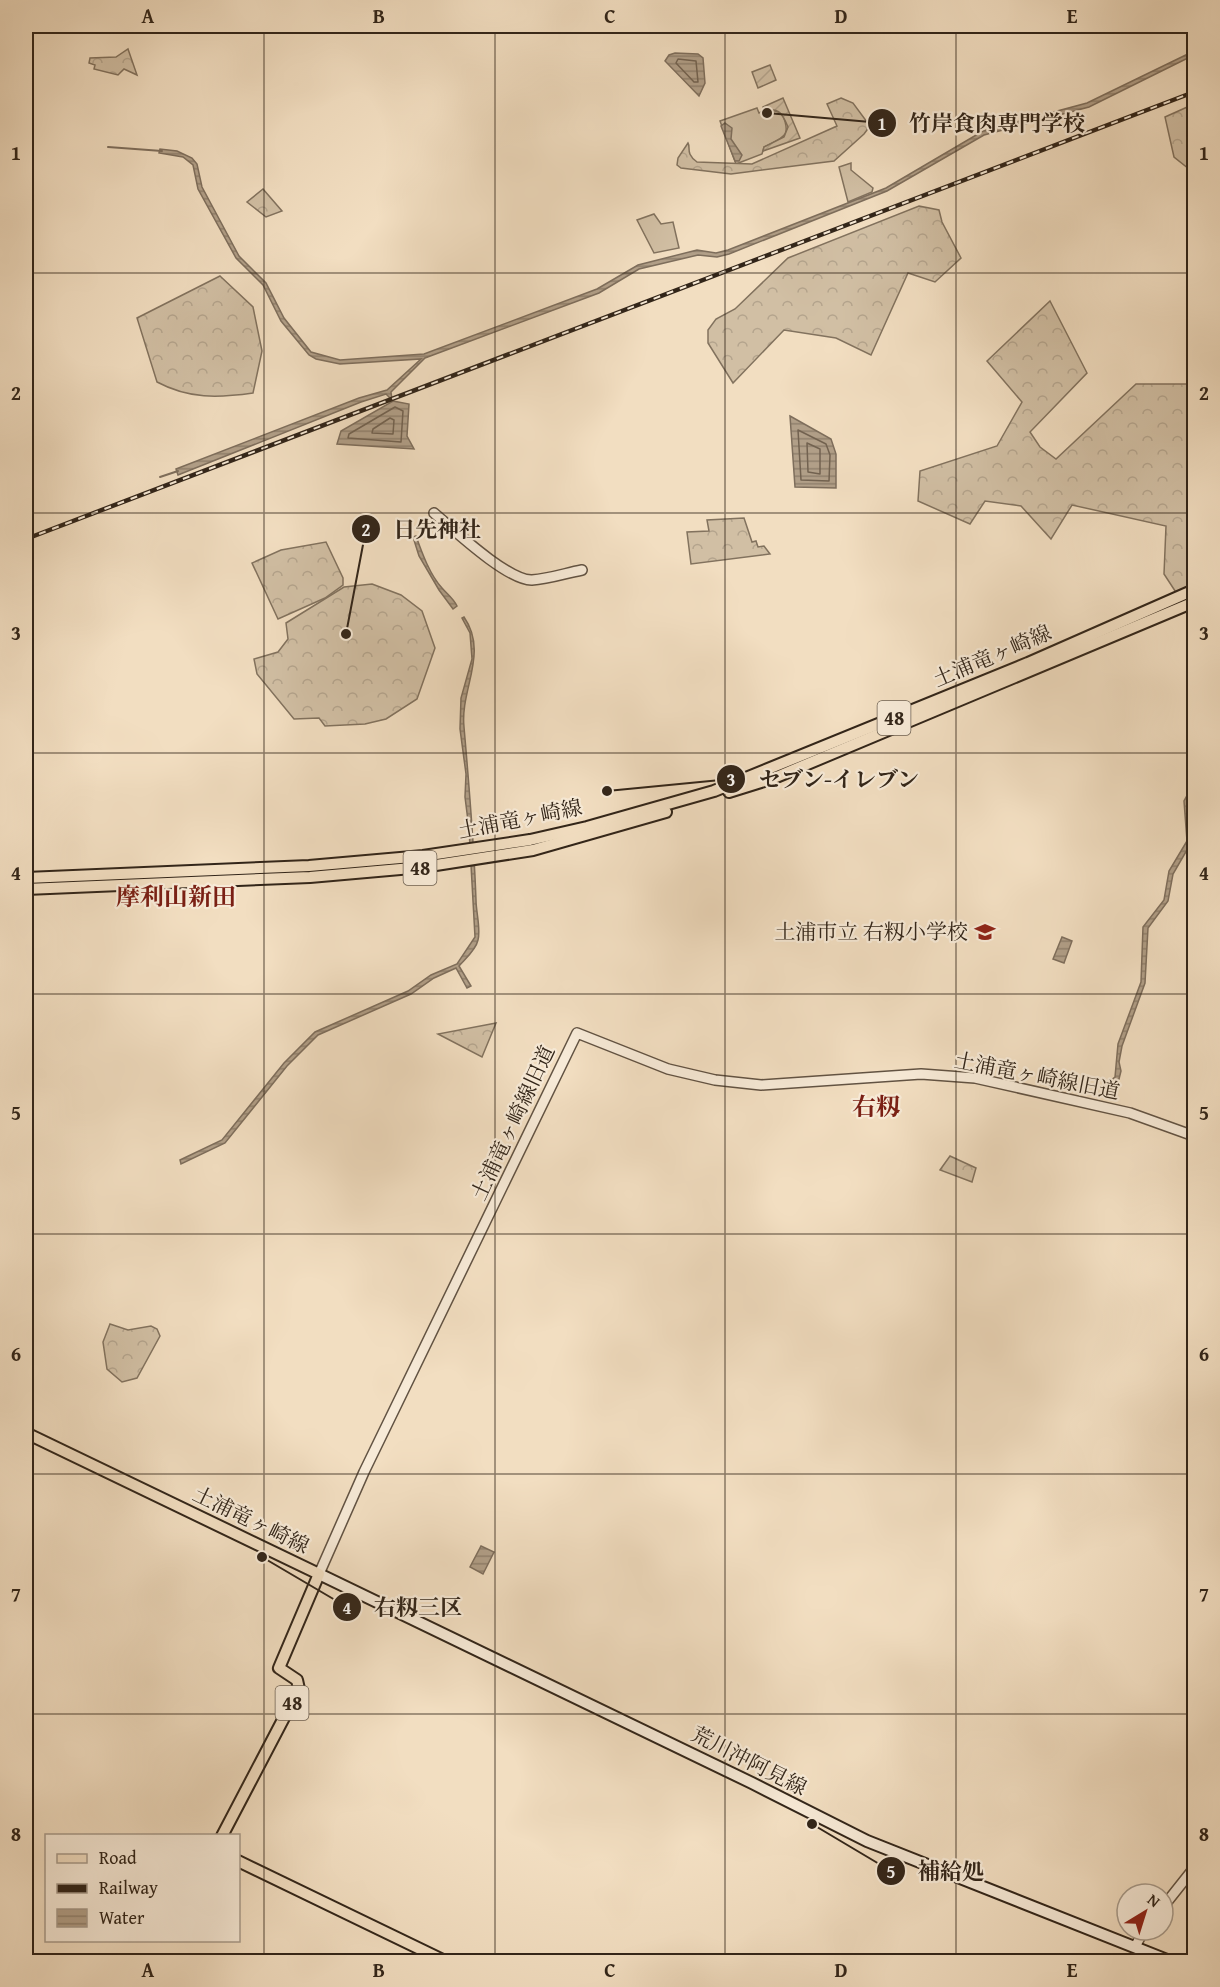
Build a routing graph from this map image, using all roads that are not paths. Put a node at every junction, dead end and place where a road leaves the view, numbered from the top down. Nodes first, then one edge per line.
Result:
1 (434, 513) dead end
2 (582, 570) dead end
3 (1194, 590) edge
4 (1194, 602) edge
5 (26, 878) edge
6 (26, 889) edge
7 (1194, 1136) edge
8 (26, 1433) edge
9 (319, 1574) junction
10 (223, 1834) edge
11 (240, 1863) edge
12 (1194, 1868) edge
13 (1175, 1892) edge
14 (1138, 1942) edge
15 (1135, 1947) junction
16 (447, 1962) edge
17 (1172, 1962) edge

1 - 2 street
3 - 5 main road, 土浦竜ヶ崎線 / 48
4 - 6 main road, 土浦竜ヶ崎線 / 48
7 - 9 street, 土浦竜ヶ崎線旧道
8 - 9 main road, 土浦竜ヶ崎線
9 - 10 main road, 土浦竜ヶ崎線 / 48
9 - 15 main road, 荒川沖阿見線
11 - 16 main road
12 - 13 street
14 - 15 street
15 - 17 main road, 荒川沖阿見線

